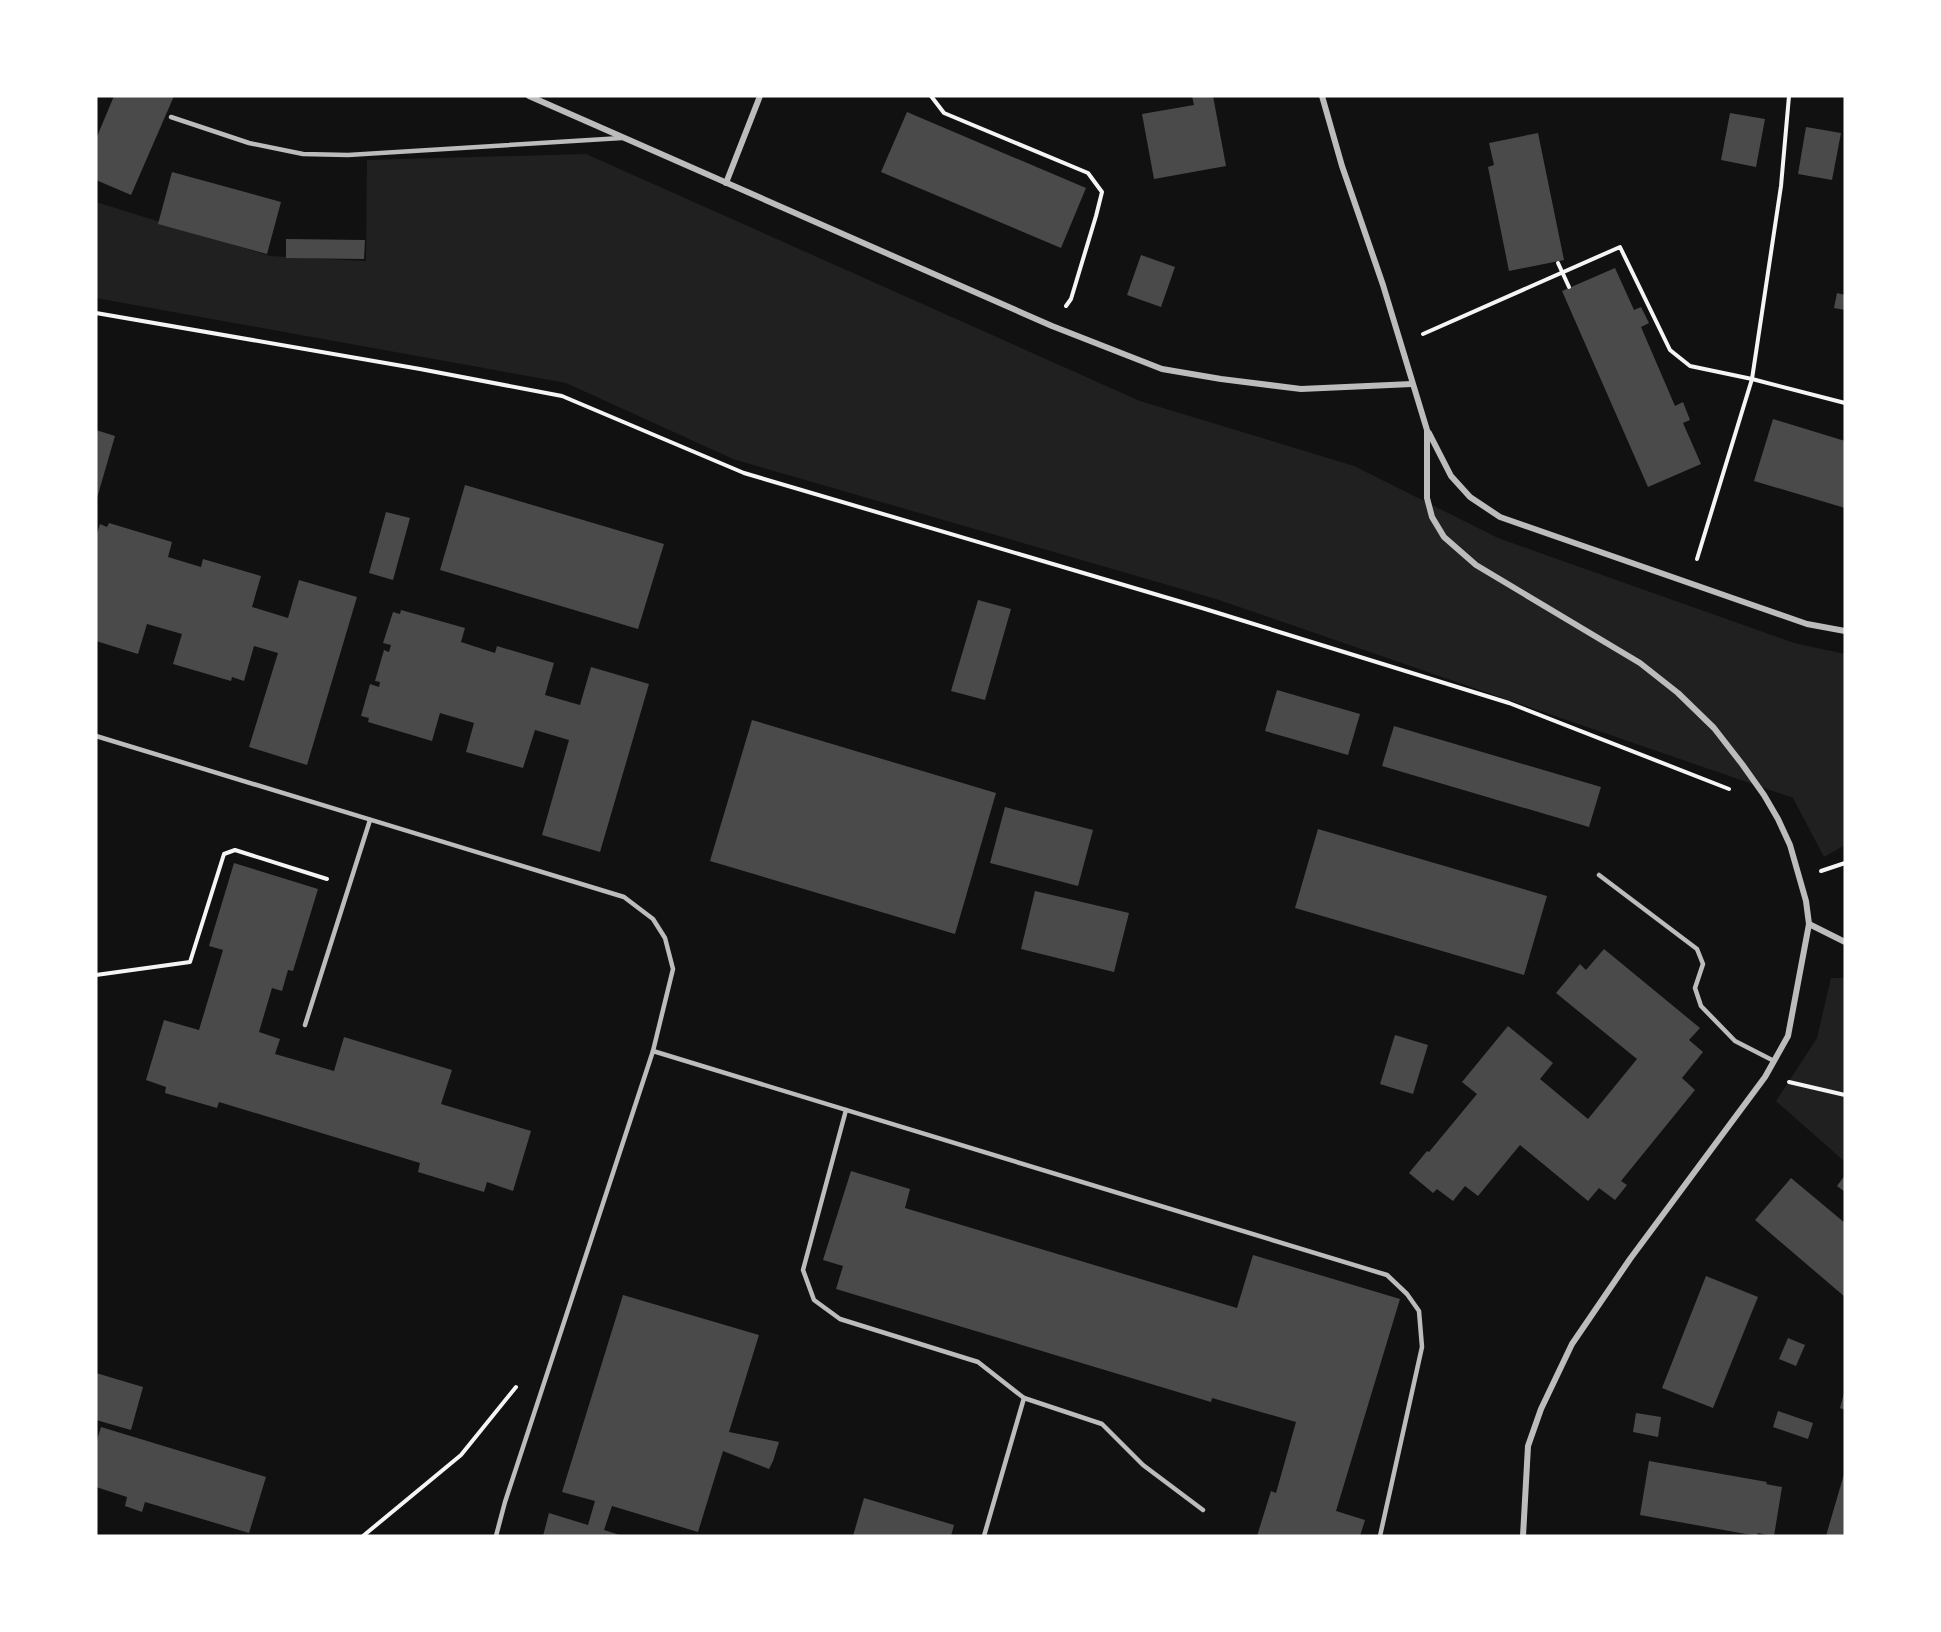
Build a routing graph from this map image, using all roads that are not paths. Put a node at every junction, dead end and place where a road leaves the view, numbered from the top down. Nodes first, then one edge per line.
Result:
1 (529, 96) edge
2 (760, 96) edge
3 (1322, 96) edge
4 (171, 117) dead end
5 (622, 138) junction
6 (726, 183) junction
7 (1412, 384) junction
8 (1427, 430) junction
9 (1845, 631) edge
10 (96, 736) edge
11 (370, 820) junction
12 (1599, 875) dead end
13 (1809, 924) junction
14 (1845, 942) edge
15 (305, 1025) dead end
16 (653, 1051) junction
17 (1774, 1061) junction
18 (846, 1110) junction
19 (1024, 1398) junction
20 (1203, 1510) dead end
21 (496, 1536) edge
22 (984, 1536) edge
23 (1380, 1536) edge
24 (1523, 1536) edge

1 - 5 street
2 - 6 street
3 - 7 street
4 - 5 lane
5 - 6 street
6 - 7 street
7 - 8 street
8 - 9 street
8 - 13 street
10 - 11 lane
11 - 15 lane
11 - 16 lane
12 - 17 lane
13 - 14 street
13 - 17 street
16 - 18 lane
16 - 21 lane
17 - 24 street
18 - 19 lane
18 - 23 lane
19 - 20 lane
19 - 22 lane

